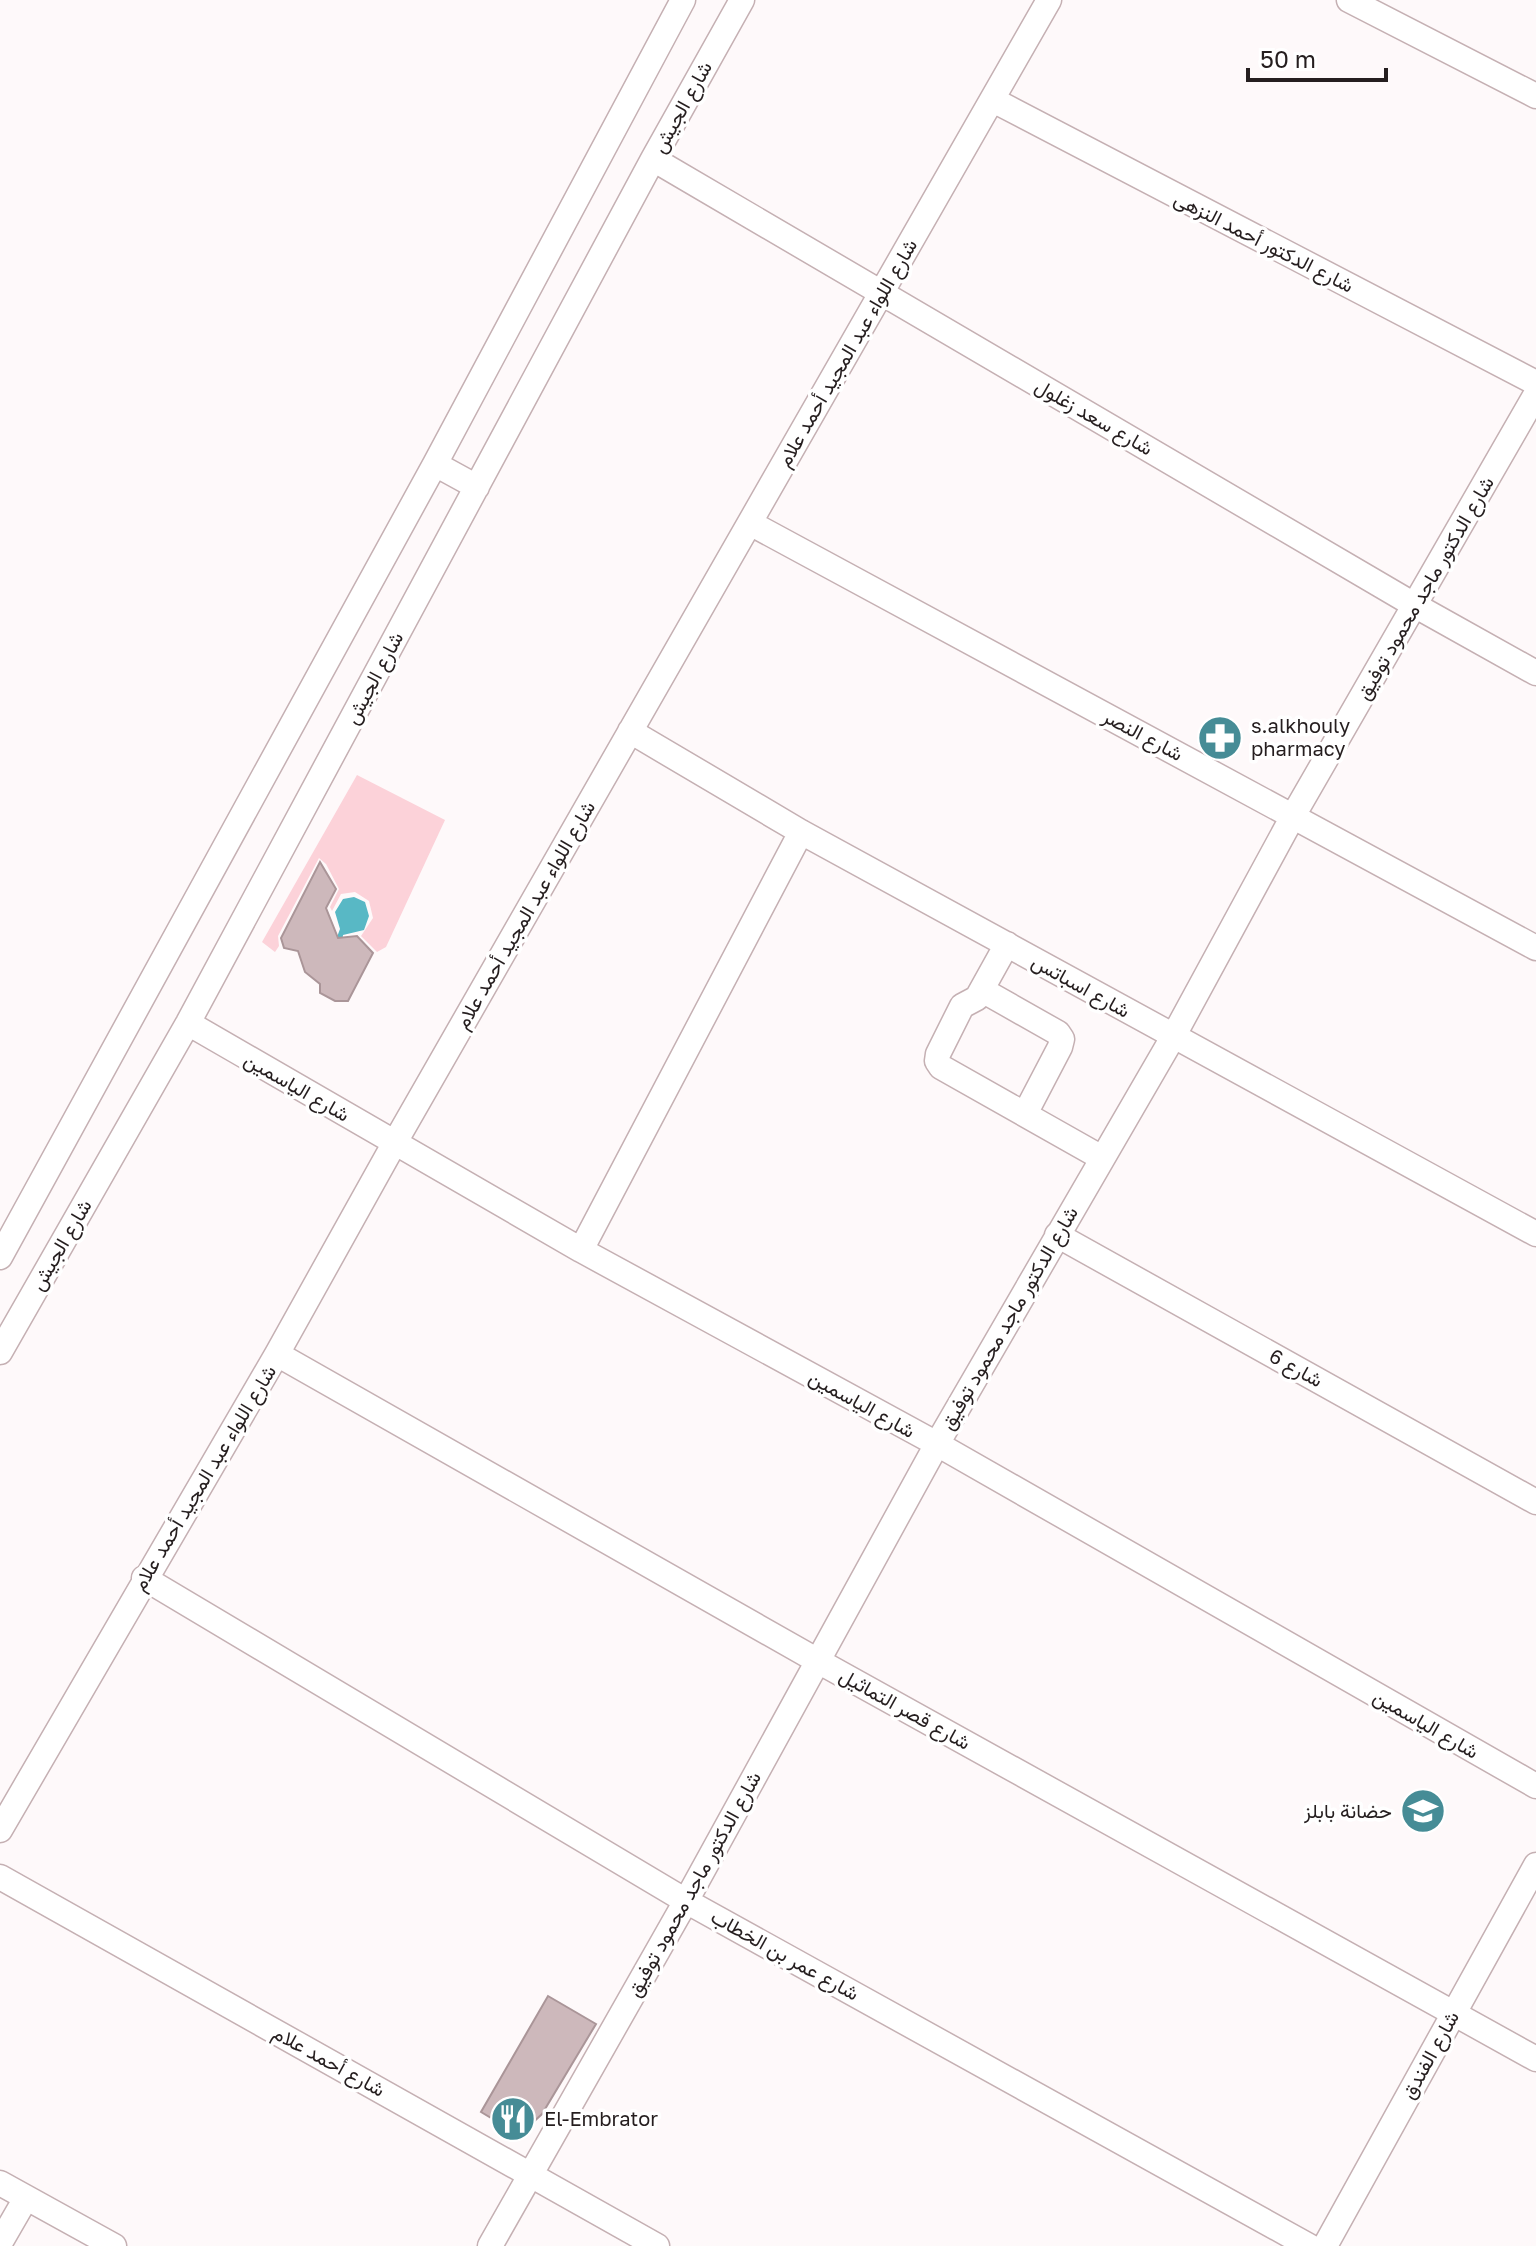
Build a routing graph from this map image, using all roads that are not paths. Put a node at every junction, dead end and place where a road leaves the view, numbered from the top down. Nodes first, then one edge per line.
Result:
1 (683, 0) edge
2 (742, 0) edge
3 (1049, 0) edge
4 (1349, 0) edge
5 (1536, 96) edge
6 (993, 100) junction
7 (653, 159) junction
8 (880, 292) junction
9 (1536, 383) edge
10 (1536, 394) edge
11 (435, 464) junction
12 (477, 487) junction
13 (750, 523) junction
14 (1416, 606) junction
15 (1536, 673) edge
16 (630, 731) junction
17 (1293, 816) junction
18 (801, 832) junction
19 (1007, 944) junction
20 (1536, 948) edge
21 (982, 990) junction
22 (188, 1023) junction
23 (1173, 1037) junction
24 (1025, 1114) junction
25 (394, 1144) junction
26 (1102, 1158) junction
27 (1536, 1234) edge
28 (1057, 1235) junction
29 (581, 1250) junction
30 (0, 1257) edge
31 (0, 1352) edge
32 (277, 1354) junction
33 (937, 1444) junction
34 (1536, 1502) edge
35 (144, 1578) junction
36 (818, 1661) junction
37 (1536, 1786) edge
38 (0, 1830) edge
39 (1536, 1865) edge
40 (0, 1877) edge
41 (686, 1901) junction
42 (1452, 2013) junction
43 (1536, 2059) edge
44 (530, 2174) junction
45 (0, 2183) edge
46 (26, 2198) junction
47 (0, 2243) edge
48 (114, 2246) edge
49 (490, 2246) edge
50 (657, 2246) edge
51 (1309, 2246) edge
52 (1325, 2246) edge

1 - 11 street
2 - 7 street, شارع الجيش
3 - 6 street, شارع اللواء عبد المجيد أحمد علام
4 - 5 street
6 - 8 street, شارع اللواء عبد المجيد أحمد علام
6 - 9 street, شارع الدكتور أحمد النزهى
7 - 8 street, شارع سعد زغلول
7 - 12 street, شارع الجيش
8 - 13 street, شارع اللواء عبد المجيد أحمد علام
8 - 14 street, شارع سعد زغلول
10 - 14 street, شارع الدكتور ماجد محمود توفيق
11 - 12 street
11 - 30 street
12 - 22 street, شارع الجيش
13 - 16 street, شارع اللواء عبد المجيد أحمد علام
13 - 17 street, شارع النصر
14 - 15 street, شارع سعد زغلول
14 - 17 street, شارع الدكتور ماجد محمود توفيق
16 - 18 street, شارع اسباتس
16 - 25 street, شارع اللواء عبد المجيد أحمد علام
17 - 20 street, شارع النصر
17 - 23 street, شارع الدكتور ماجد محمود توفيق
18 - 19 street, شارع اسباتس
18 - 29 street
19 - 21 street
19 - 23 street, شارع اسباتس
21 - 24 street
21 - 24 street
22 - 25 street, شارع الياسمين
22 - 31 street, شارع الجيش
23 - 26 street, شارع الدكتور ماجد محمود توفيق
23 - 27 street, شارع اسباتس
24 - 26 street
25 - 29 street, شارع الياسمين
25 - 32 street, شارع اللواء عبد المجيد أحمد علام
26 - 28 street, شارع الدكتور ماجد محمود توفيق
28 - 33 street, شارع الدكتور ماجد محمود توفيق
28 - 34 street, شارع 6
29 - 33 street, شارع الياسمين
32 - 35 street, شارع اللواء عبد المجيد أحمد علام
32 - 36 street, شارع قصر التماثيل
33 - 36 street, شارع الدكتور ماجد محمود توفيق
33 - 37 street, شارع الياسمين
35 - 38 street, شارع اللواء عبد المجيد أحمد علام
35 - 41 street, شارع عمر بن الخطاب
36 - 41 street, شارع الدكتور ماجد محمود توفيق
36 - 42 street, شارع قصر التماثيل
39 - 42 street, شارع الفندق
40 - 44 street, شارع أحمد علام
41 - 44 street, شارع الدكتور ماجد محمود توفيق
41 - 51 street, شارع عمر بن الخطاب
42 - 43 street, شارع قصر التماثيل
42 - 52 street, شارع الفندق
44 - 49 street, شارع الدكتور ماجد محمود توفيق
44 - 50 street, شارع أحمد علام
45 - 46 street
46 - 47 street
46 - 48 street

